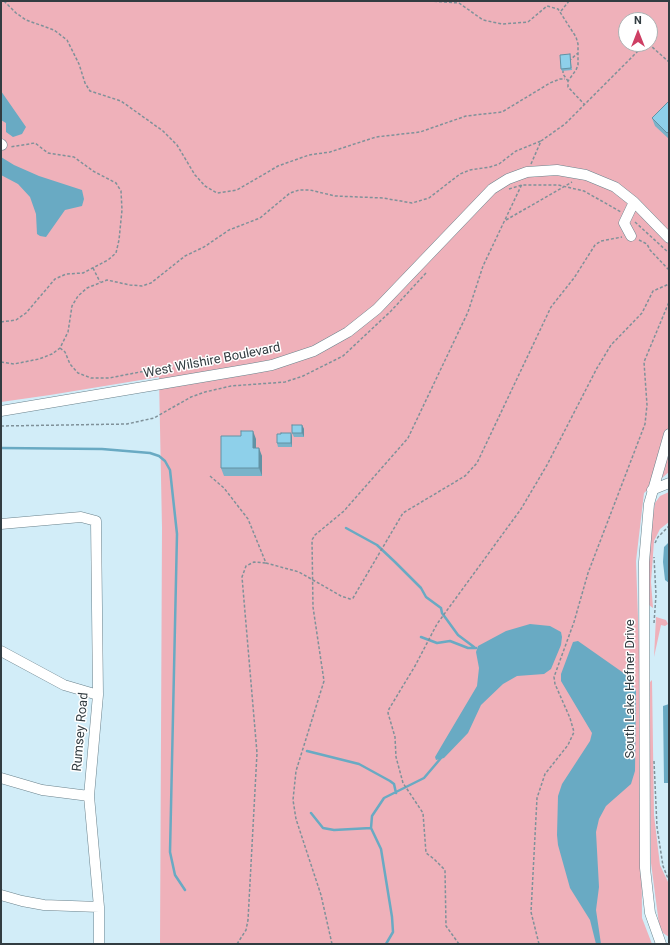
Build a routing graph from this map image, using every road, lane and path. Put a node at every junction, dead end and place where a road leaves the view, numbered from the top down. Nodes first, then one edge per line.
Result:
1 (4, 1) edge
2 (429, 1) edge
3 (569, 1) edge
4 (561, 11) junction
5 (578, 53) junction
6 (568, 62) edge
7 (669, 62) edge
8 (564, 67) edge
9 (565, 79) junction
10 (568, 81) junction
11 (584, 104) junction
12 (541, 141) junction
13 (2, 145) edge
14 (527, 172) junction
15 (586, 175) junction
16 (522, 185) junction
17 (564, 186) junction
18 (503, 192) dead end
19 (634, 202) junction
20 (627, 215) junction
21 (506, 221) junction
22 (630, 236) junction
23 (669, 238) edge
24 (669, 253) edge
25 (93, 268) junction
26 (669, 270) edge
27 (427, 271) dead end
28 (100, 282) junction
29 (669, 284) edge
30 (669, 302) edge
31 (1, 322) edge
32 (60, 348) junction
33 (1, 362) edge
34 (213, 376) junction
35 (1, 411) edge
36 (1, 426) edge
37 (669, 434) edge
38 (666, 454) edge
39 (210, 476) dead end
40 (669, 484) edge
41 (652, 490) junction
42 (1, 524) edge
43 (669, 526) edge
44 (655, 544) dead end
45 (655, 551) dead end
46 (266, 563) junction
47 (313, 579) junction
48 (654, 617) dead end
49 (1, 651) edge
50 (98, 695) junction
51 (654, 760) dead end
52 (1, 778) edge
53 (89, 796) junction
54 (669, 881) edge
55 (1, 895) edge
56 (99, 907) junction
57 (664, 943) edge
58 (99, 944) edge
59 (237, 944) edge
60 (332, 944) edge
61 (459, 944) edge
62 (539, 944) edge

1 - 9 path
2 - 4 path
3 - 4 path
4 - 5 path
5 - 6 path
5 - 10 path
7 - 11 path
8 - 9 path
9 - 10 path
10 - 11 path
11 - 12 path
12 - 14 path
12 - 28 path
13 - 25 path
14 - 15 street
14 - 16 path
14 - 34 street, West Wilshire Boulevard
15 - 17 path
15 - 19 street
16 - 17 path
16 - 18 path
16 - 21 path
17 - 20 path
17 - 21 path
19 - 20 street
19 - 23 street
20 - 22 street
20 - 24 path
21 - 47 path
22 - 26 path
22 - 47 path
25 - 28 path
25 - 31 path
27 - 36 path
28 - 32 path
29 - 61 path
30 - 62 path
32 - 33 path
32 - 34 path
34 - 35 street, West Wilshire Boulevard
37 - 38 street, South Lake Hefner Drive
38 - 41 street, South Lake Hefner Drive
39 - 46 path
40 - 41 street
41 - 57 street, South Lake Hefner Drive
42 - 50 street, Rumsey Road
43 - 44 path
45 - 48 path
46 - 47 path
46 - 59 path
47 - 60 path
49 - 50 street
50 - 53 street, Rumsey Road
51 - 54 path
52 - 53 street
53 - 56 street, Rumsey Road
55 - 56 street
56 - 58 street, Rumsey Road

